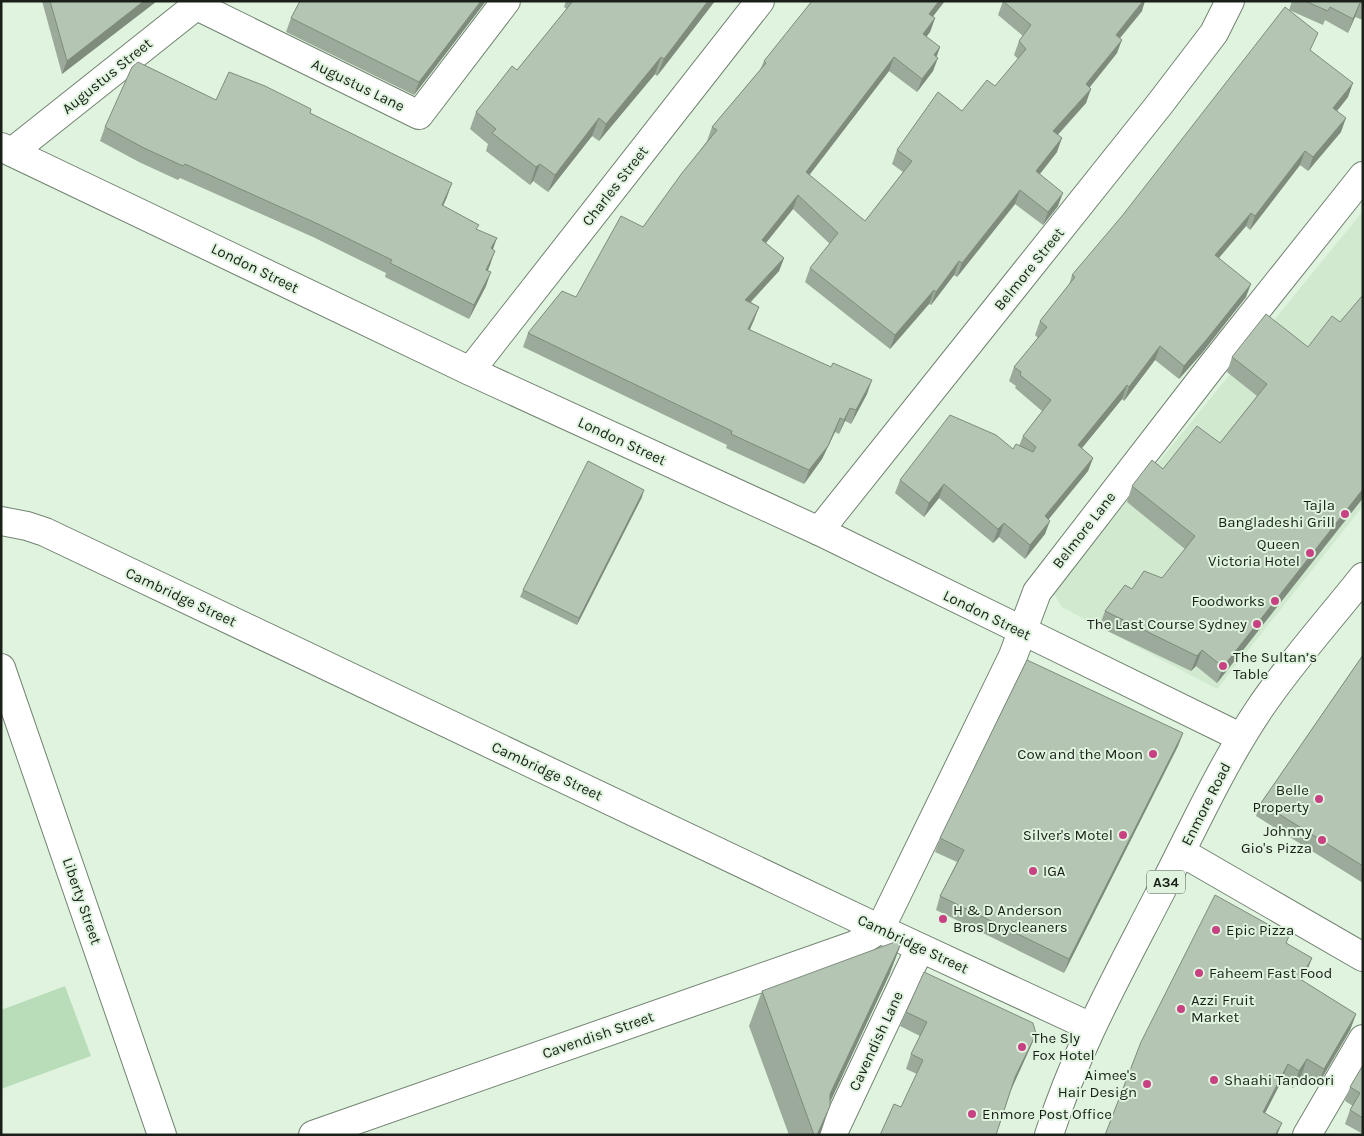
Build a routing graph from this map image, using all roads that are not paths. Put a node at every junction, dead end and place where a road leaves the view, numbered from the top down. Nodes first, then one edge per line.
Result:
1 (506, 1) edge
2 (760, 1) edge
3 (1230, 1) edge
4 (199, 3) edge
5 (7, 150) edge
6 (1363, 176) edge
7 (470, 371) junction
8 (1, 522) edge
9 (819, 532) junction
10 (1363, 577) edge
11 (1022, 632) junction
12 (1, 668) edge
13 (1240, 737) junction
14 (1181, 852) junction
15 (880, 929) junction
16 (920, 948) junction
17 (1363, 957) edge
18 (1091, 1027) junction
19 (1363, 1039) edge
20 (162, 1135) edge
21 (313, 1135) edge
22 (832, 1135) edge
23 (1049, 1135) edge
24 (1308, 1135) edge

1 - 4 main road, Augustus Lane
2 - 7 main road, Charles Street
3 - 9 main road, Belmore Street
4 - 5 main road, Augustus Street
5 - 7 main road, London Street
6 - 11 main road, Belmore Lane
7 - 9 main road, London Street
8 - 15 main road, Cambridge Street
9 - 11 main road, London Street
10 - 13 main road, Enmore Road / A34
11 - 13 main road, London Street
11 - 15 main road, Belmore Lane
12 - 20 main road, Liberty Street
13 - 14 main road, Enmore Road / A34
14 - 17 main road
14 - 18 main road, Enmore Road / A34
15 - 16 main road, Cambridge Street
15 - 21 main road, Cavendish Street
16 - 18 main road, Cambridge Street
16 - 22 main road, Cavendish Lane
18 - 23 main road, Enmore Road / A34
19 - 24 main road

